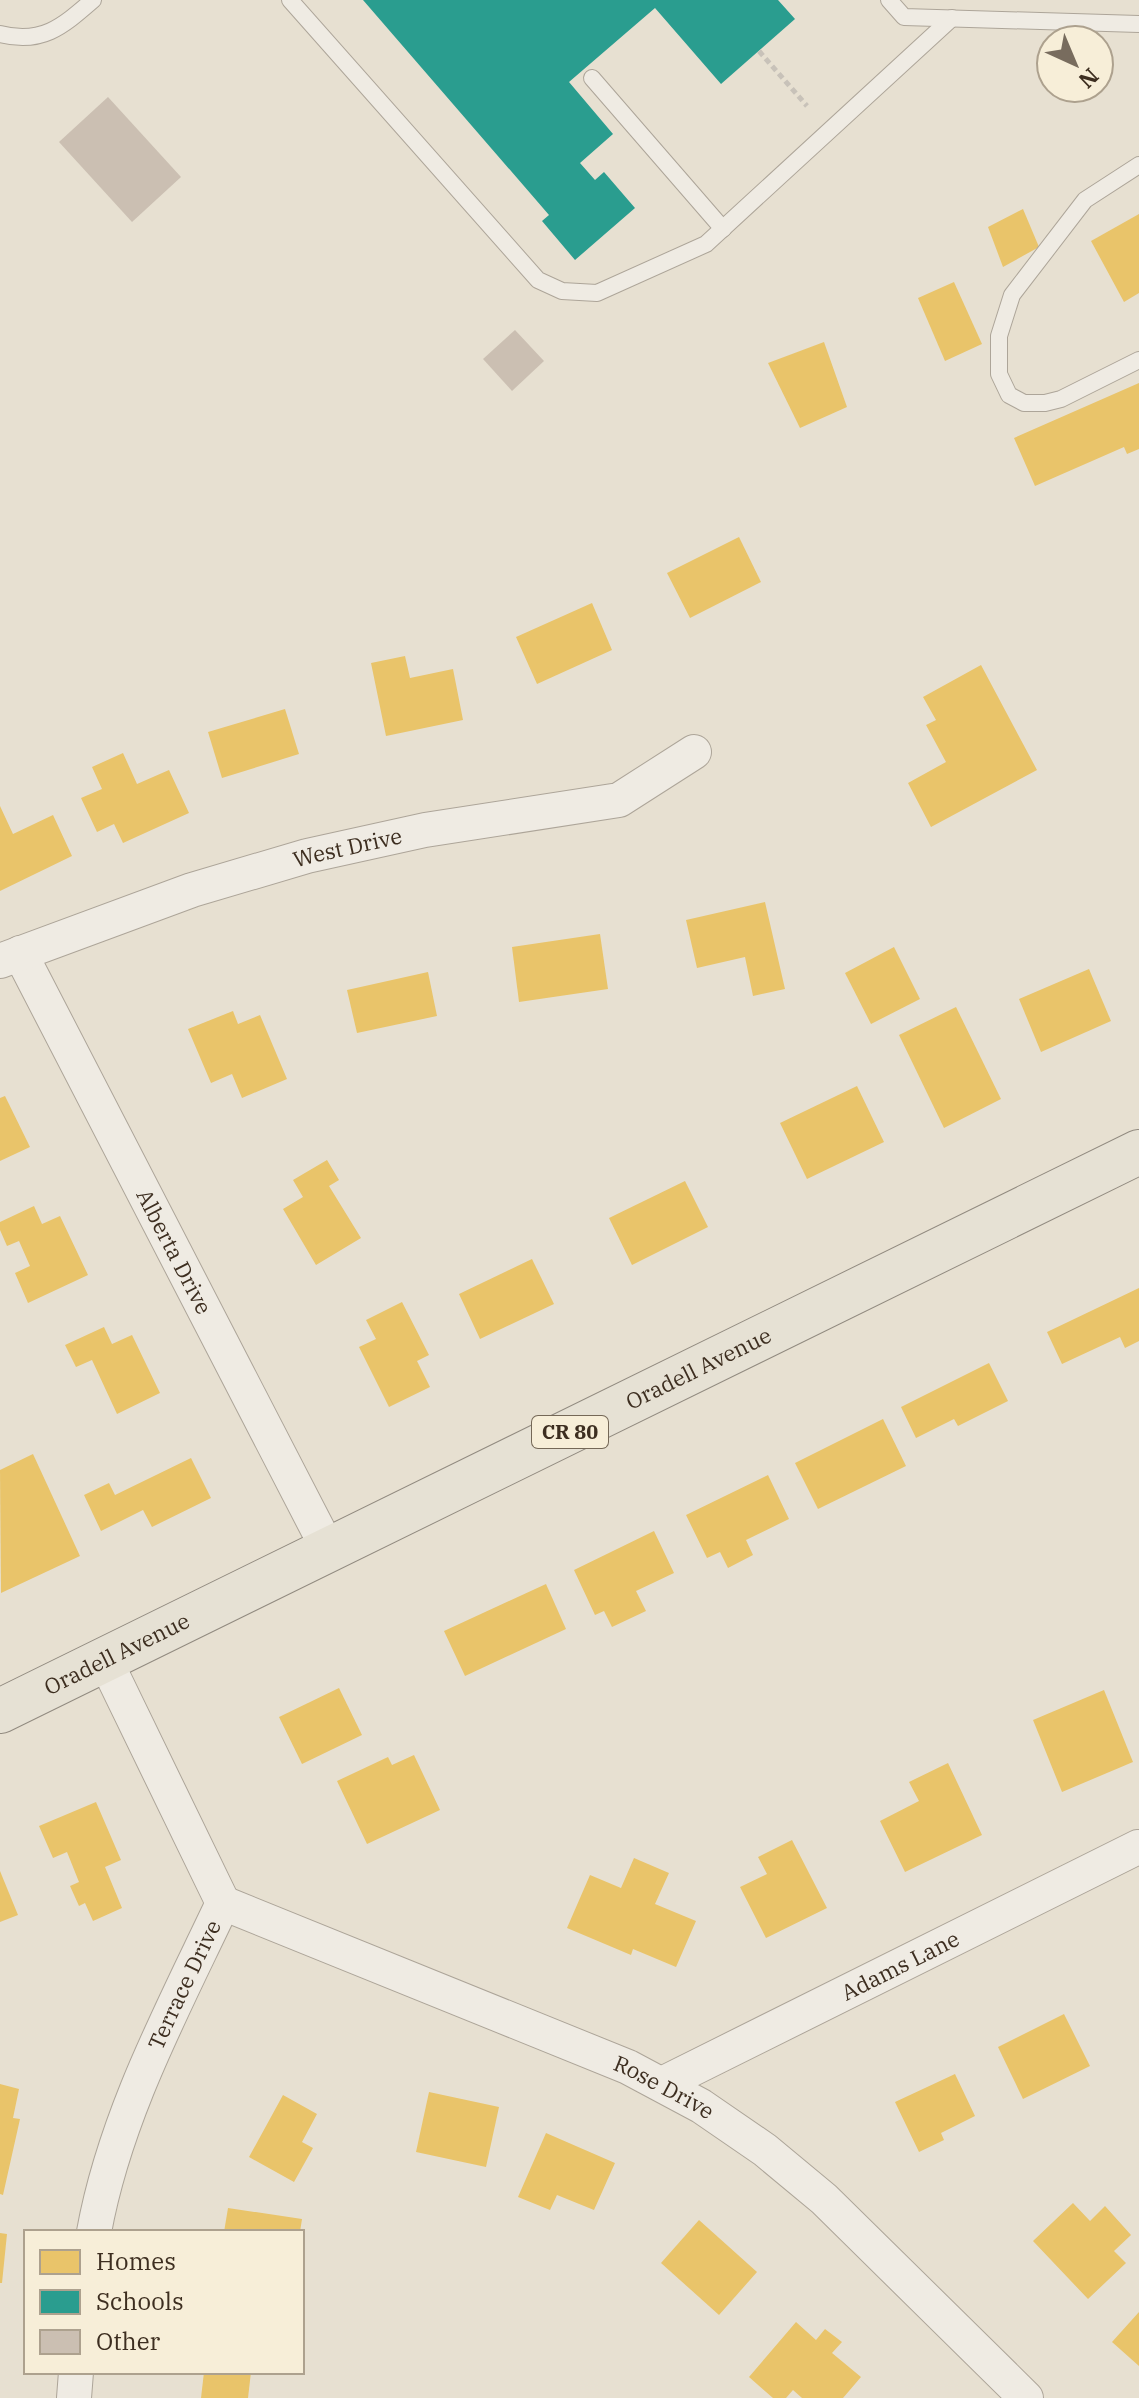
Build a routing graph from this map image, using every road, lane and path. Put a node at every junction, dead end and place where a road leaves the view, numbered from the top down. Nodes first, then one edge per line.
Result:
1 (93, 0) edge
2 (290, 0) edge
3 (889, 0) edge
4 (952, 18) junction
5 (1139, 24) edge
6 (0, 34) edge
7 (759, 51) dead end
8 (592, 78) dead end
9 (807, 106) dead end
10 (1139, 165) edge
11 (723, 229) junction
12 (1139, 360) edge
13 (694, 752) dead end
14 (10, 957) edge
15 (1139, 1152) edge
16 (329, 1551) junction
17 (105, 1660) junction
18 (0, 1711) edge
19 (1138, 1847) edge
20 (223, 1903) junction
21 (662, 2084) junction
22 (95, 2230) edge
23 (76, 2374) edge
24 (74, 2398) edge
25 (1026, 2398) edge

1 - 6 lane
2 - 11 lane
3 - 4 lane
4 - 5 lane
4 - 11 lane
7 - 9 path
8 - 11 lane
10 - 12 lane
13 - 14 street, West Drive
14 - 16 street, Alberta Drive
15 - 16 main road, Oradell Avenue / CR 80
16 - 17 main road, Oradell Avenue / CR 80
17 - 18 main road, Oradell Avenue / CR 80
17 - 20 street, Terrace Drive
19 - 21 street, Adams Lane
20 - 21 street, Rose Drive
20 - 22 street, Terrace Drive
21 - 25 street, Rose Drive
23 - 24 street

